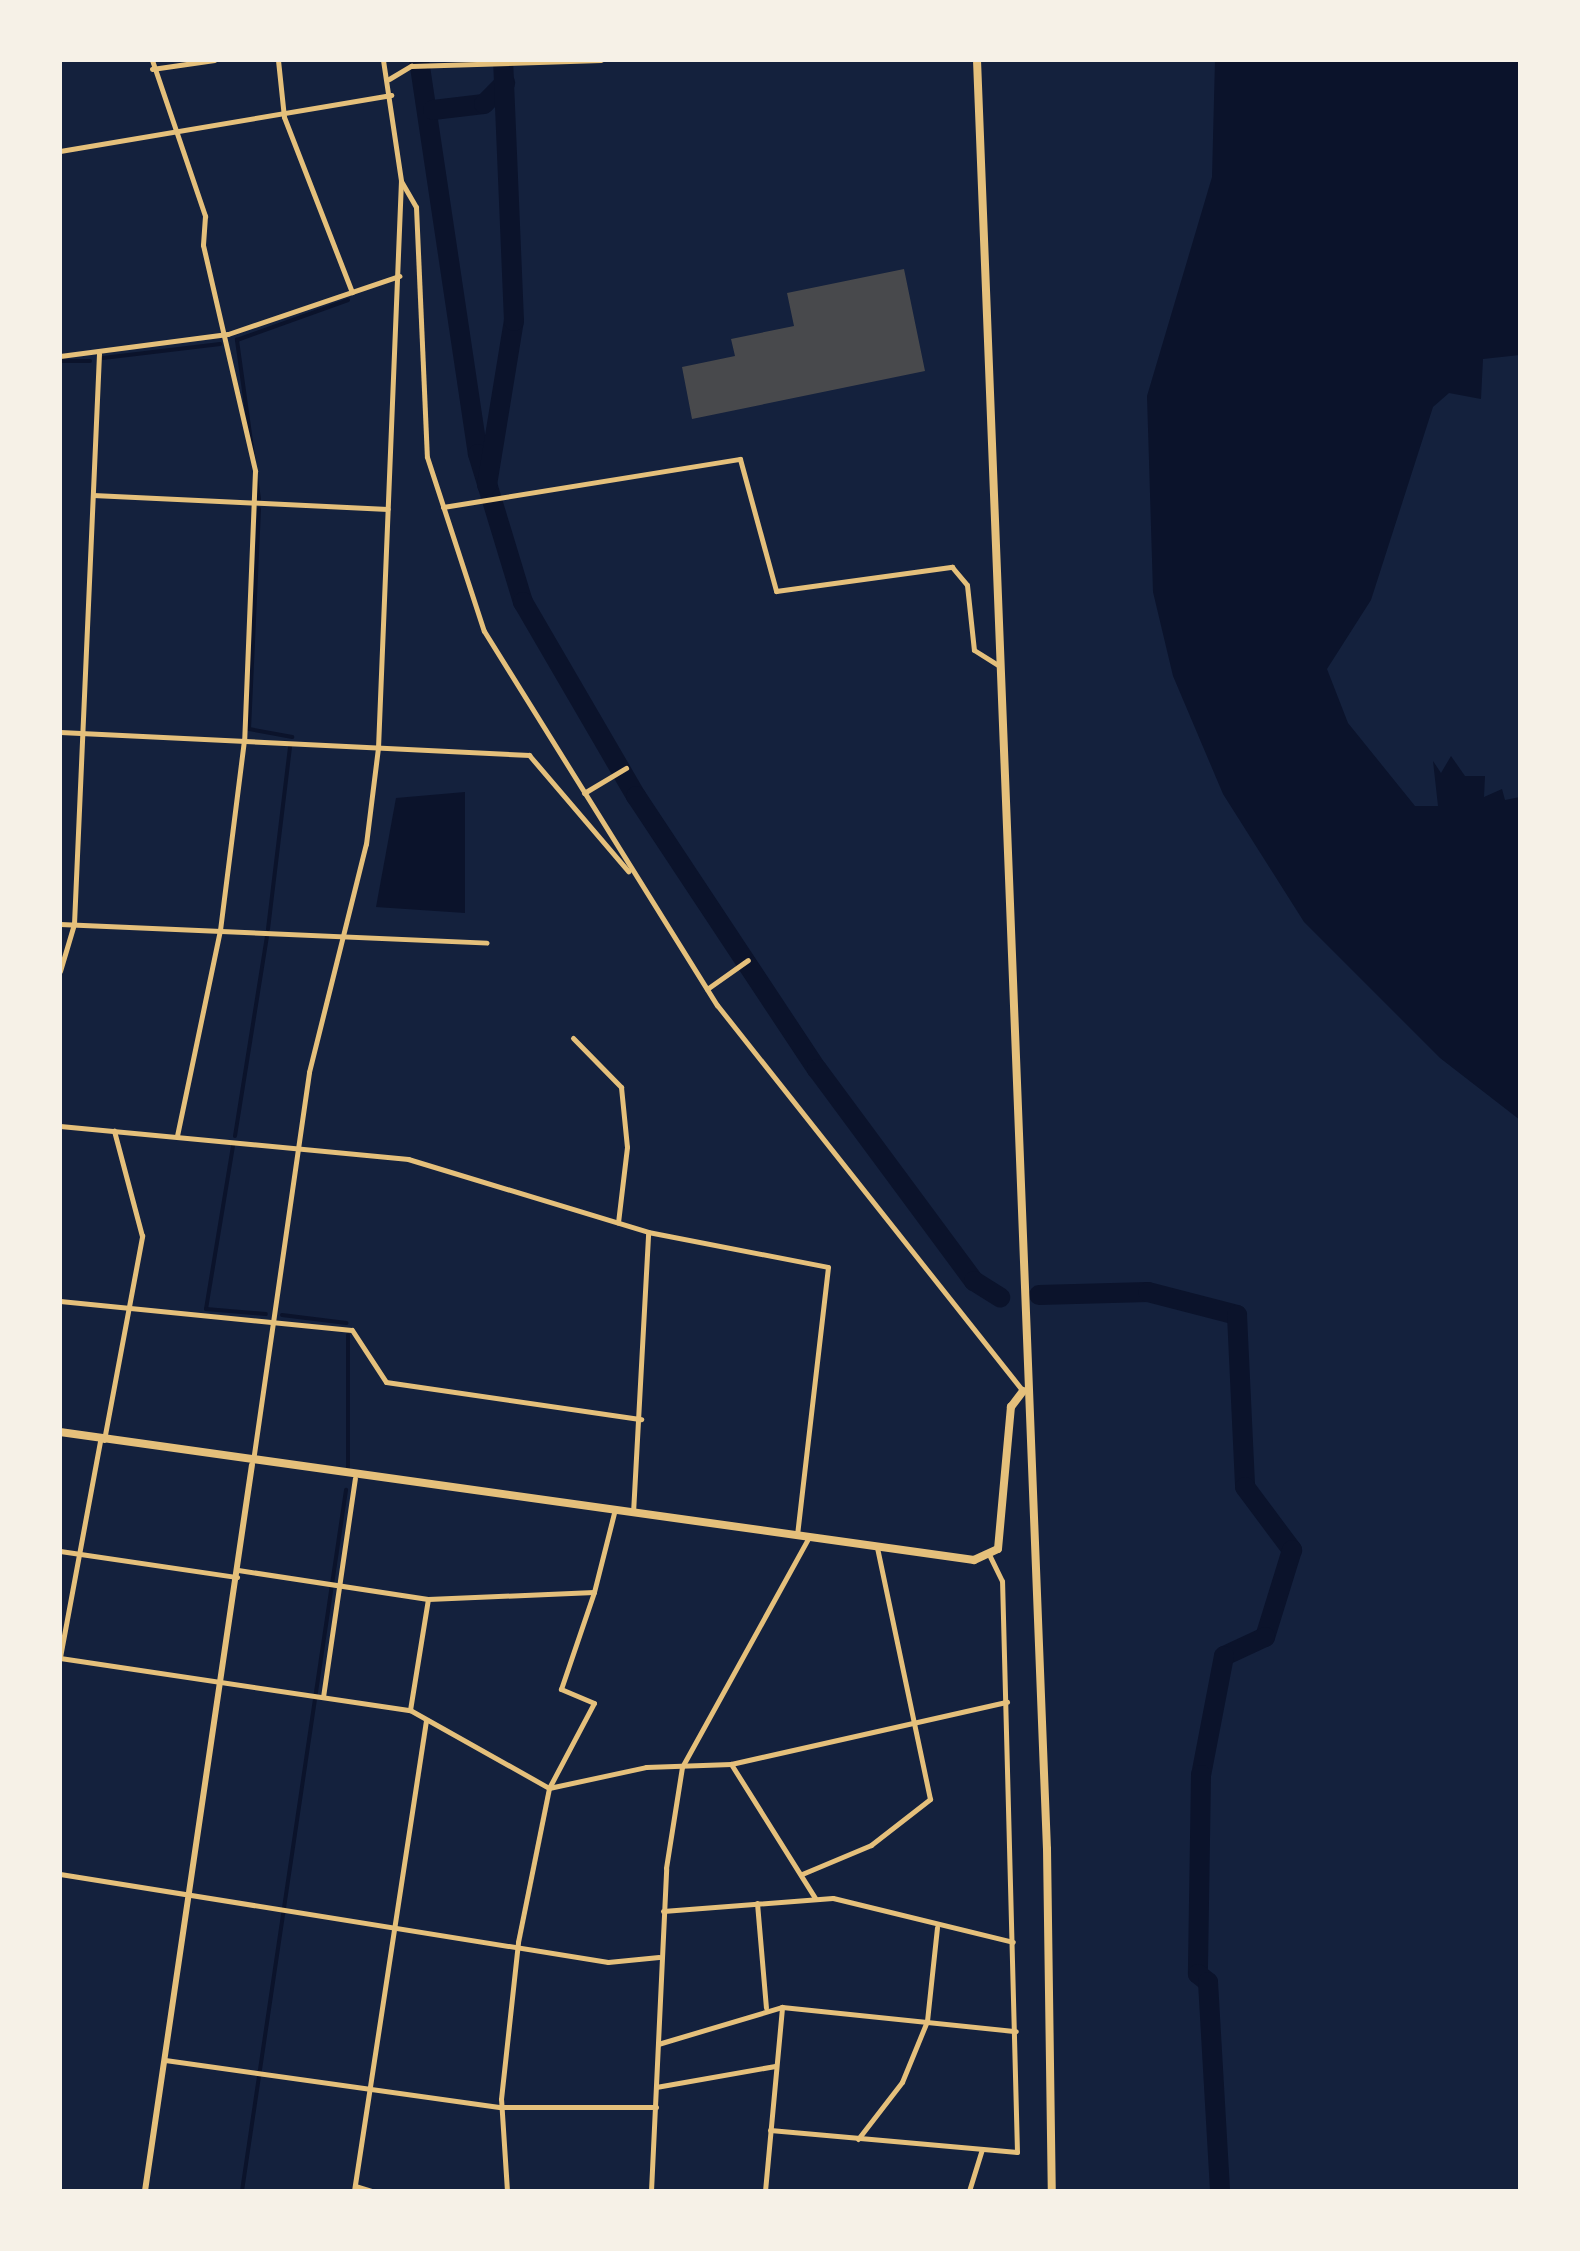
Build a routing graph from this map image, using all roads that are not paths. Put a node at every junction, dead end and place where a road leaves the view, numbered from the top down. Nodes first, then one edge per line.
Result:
1 (152, 60) edge
2 (214, 60) edge
3 (278, 60) edge
4 (383, 60) edge
5 (601, 60) edge
6 (977, 60) edge
7 (513, 61) edge
8 (497, 62) edge
9 (152, 69) junction
10 (389, 79) junction
11 (391, 94) junction
12 (284, 117) junction
13 (175, 136) junction
14 (60, 151) edge
15 (401, 181) junction
16 (399, 276) junction
17 (352, 292) junction
18 (228, 334) junction
19 (99, 354) junction
20 (60, 356) edge
21 (93, 495) junction
22 (254, 503) junction
23 (443, 507) junction
24 (388, 509) junction
25 (998, 665) junction
26 (60, 732) edge
27 (76, 733) junction
28 (244, 740) junction
29 (378, 748) junction
30 (626, 768) dead end
31 (584, 793) junction
32 (640, 884) junction
33 (60, 924) edge
34 (74, 924) junction
35 (220, 930) junction
36 (344, 936) junction
37 (488, 942) dead end
38 (748, 960) dead end
39 (60, 971) edge
40 (707, 989) junction
41 (574, 1038) dead end
42 (60, 1126) edge
43 (114, 1131) junction
44 (177, 1136) junction
45 (300, 1146) junction
46 (618, 1222) junction
47 (648, 1232) junction
48 (60, 1300) edge
49 (132, 1304) junction
50 (275, 1320) junction
51 (1023, 1392) junction
52 (641, 1420) junction
53 (60, 1432) edge
54 (102, 1441) junction
55 (252, 1464) junction
56 (355, 1478) junction
57 (614, 1514) junction
58 (633, 1516) junction
59 (796, 1537) junction
60 (808, 1539) junction
61 (878, 1548) junction
62 (60, 1551) edge
63 (79, 1555) junction
64 (990, 1556) junction
65 (237, 1573) junction
66 (336, 1585) junction
67 (594, 1592) junction
68 (428, 1599) junction
69 (60, 1658) edge
70 (220, 1682) junction
71 (320, 1697) junction
72 (1007, 1702) junction
73 (410, 1710) junction
74 (908, 1718) junction
75 (426, 1720) junction
76 (731, 1764) junction
77 (682, 1767) junction
78 (549, 1788) junction
79 (60, 1874) edge
80 (802, 1874) junction
81 (188, 1894) junction
82 (815, 1898) junction
83 (757, 1904) junction
84 (663, 1911) junction
85 (391, 1925) junction
86 (936, 1928) junction
87 (518, 1942) junction
88 (1014, 1942) junction
89 (661, 1956) junction
90 (766, 2008) junction
91 (782, 2008) junction
92 (927, 2021) junction
93 (1016, 2030) junction
94 (657, 2044) junction
95 (165, 2060) junction
96 (776, 2066) junction
97 (370, 2088) junction
98 (656, 2088) junction
99 (656, 2106) junction
100 (501, 2107) junction
101 (770, 2130) junction
102 (858, 2139) junction
103 (982, 2150) junction
104 (354, 2189) edge
105 (145, 2191) edge
106 (371, 2191) edge
107 (507, 2191) edge
108 (650, 2191) edge
109 (765, 2191) edge
110 (969, 2191) edge
111 (1052, 2191) edge

1 - 9 street
2 - 9 street
3 - 12 street
4 - 10 street
5 - 7 street
6 - 25 main road
7 - 8 street
8 - 10 street
9 - 13 street
10 - 11 street
11 - 12 street
11 - 15 street
12 - 13 street
12 - 17 street
13 - 14 street
13 - 18 street
15 - 16 street
15 - 23 street
16 - 17 street
16 - 24 street
17 - 18 street
18 - 19 street
18 - 22 street
19 - 20 street
19 - 21 street
21 - 22 street
21 - 27 street
22 - 24 street
22 - 28 street
23 - 25 street
23 - 31 street
24 - 29 street
25 - 51 main road
26 - 27 street
27 - 28 street
27 - 34 street
28 - 29 street
28 - 35 street
29 - 32 street
29 - 36 street
30 - 31 street
31 - 32 street
32 - 40 street
33 - 34 street
34 - 35 street
34 - 39 street
35 - 36 street
35 - 44 street
36 - 37 street
36 - 45 street
38 - 40 street
40 - 51 street
41 - 46 street
42 - 43 street
43 - 44 street
43 - 49 street
44 - 45 street
45 - 46 street
45 - 50 street
46 - 47 street
47 - 52 street
47 - 59 street
48 - 49 street
49 - 50 street
49 - 54 street
50 - 52 street
50 - 55 street
51 - 64 main road
51 - 111 main road
52 - 58 street
53 - 54 main road
54 - 55 main road
54 - 63 street
55 - 56 main road
55 - 65 street
56 - 57 main road
56 - 66 street
57 - 58 main road
57 - 67 street
58 - 59 main road
59 - 60 main road
60 - 61 main road
60 - 77 street
61 - 64 main road
61 - 74 street
62 - 63 street
63 - 65 street
63 - 69 street
64 - 72 street
65 - 66 street
65 - 70 street
66 - 68 street
66 - 71 street
67 - 68 street
67 - 78 street
68 - 73 street
69 - 70 street
70 - 71 street
70 - 81 street
71 - 73 street
72 - 74 street
72 - 88 street
73 - 75 street
74 - 76 street
74 - 80 street
75 - 78 street
75 - 85 street
76 - 77 street
76 - 80 street
77 - 78 street
77 - 84 street
78 - 87 street
79 - 81 street
80 - 82 street
81 - 85 street
81 - 95 street
82 - 83 street
82 - 86 street
83 - 84 street
83 - 90 street
84 - 89 street
85 - 87 street
85 - 97 street
86 - 88 street
86 - 92 street
87 - 89 street
87 - 100 street
88 - 93 street
89 - 94 street
90 - 91 street
90 - 94 street
91 - 92 street
91 - 96 street
92 - 93 street
92 - 102 street
93 - 103 street
94 - 98 street
95 - 97 street
95 - 105 street
96 - 98 street
96 - 101 street
97 - 100 street
97 - 104 street
98 - 99 street
99 - 100 street
99 - 108 street
100 - 107 street
101 - 102 street
101 - 109 street
102 - 103 street
103 - 110 street
104 - 106 street

